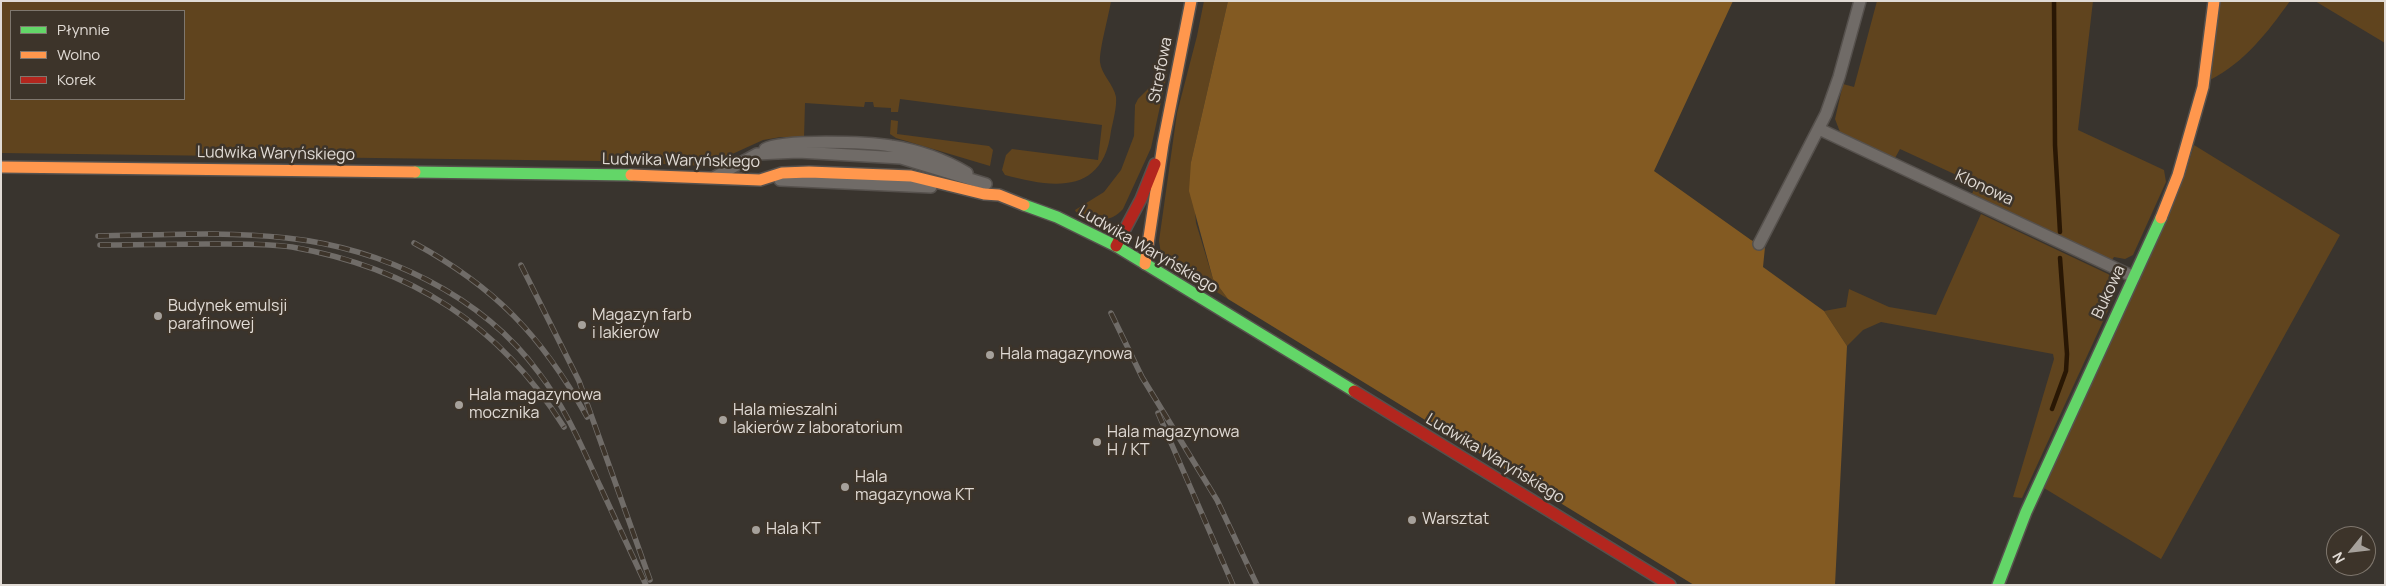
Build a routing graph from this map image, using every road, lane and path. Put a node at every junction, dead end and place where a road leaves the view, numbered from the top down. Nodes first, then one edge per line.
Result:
1 (1191, 1) edge
2 (1860, 1) edge
3 (2214, 1) edge
4 (1819, 129) junction
5 (1163, 144) junction
6 (1, 167) edge
7 (715, 177) junction
8 (985, 189) junction
9 (1759, 244) dead end
10 (1116, 246) junction
11 (1145, 264) junction
12 (2134, 277) junction
13 (1670, 585) edge
14 (1998, 585) edge

1 - 5 street, Strefowa
2 - 4 street
3 - 12 street, Bukowa
4 - 9 street
4 - 12 street, Klonowa
5 - 10 street, Strefowa
5 - 11 street, Strefowa
6 - 7 street, Ludwika Waryńskiego
7 - 8 street, Ludwika Waryńskiego
7 - 8 street
8 - 10 street, Ludwika Waryńskiego
10 - 11 street, Ludwika Waryńskiego
11 - 13 street, Ludwika Waryńskiego
12 - 14 street, Bukowa

